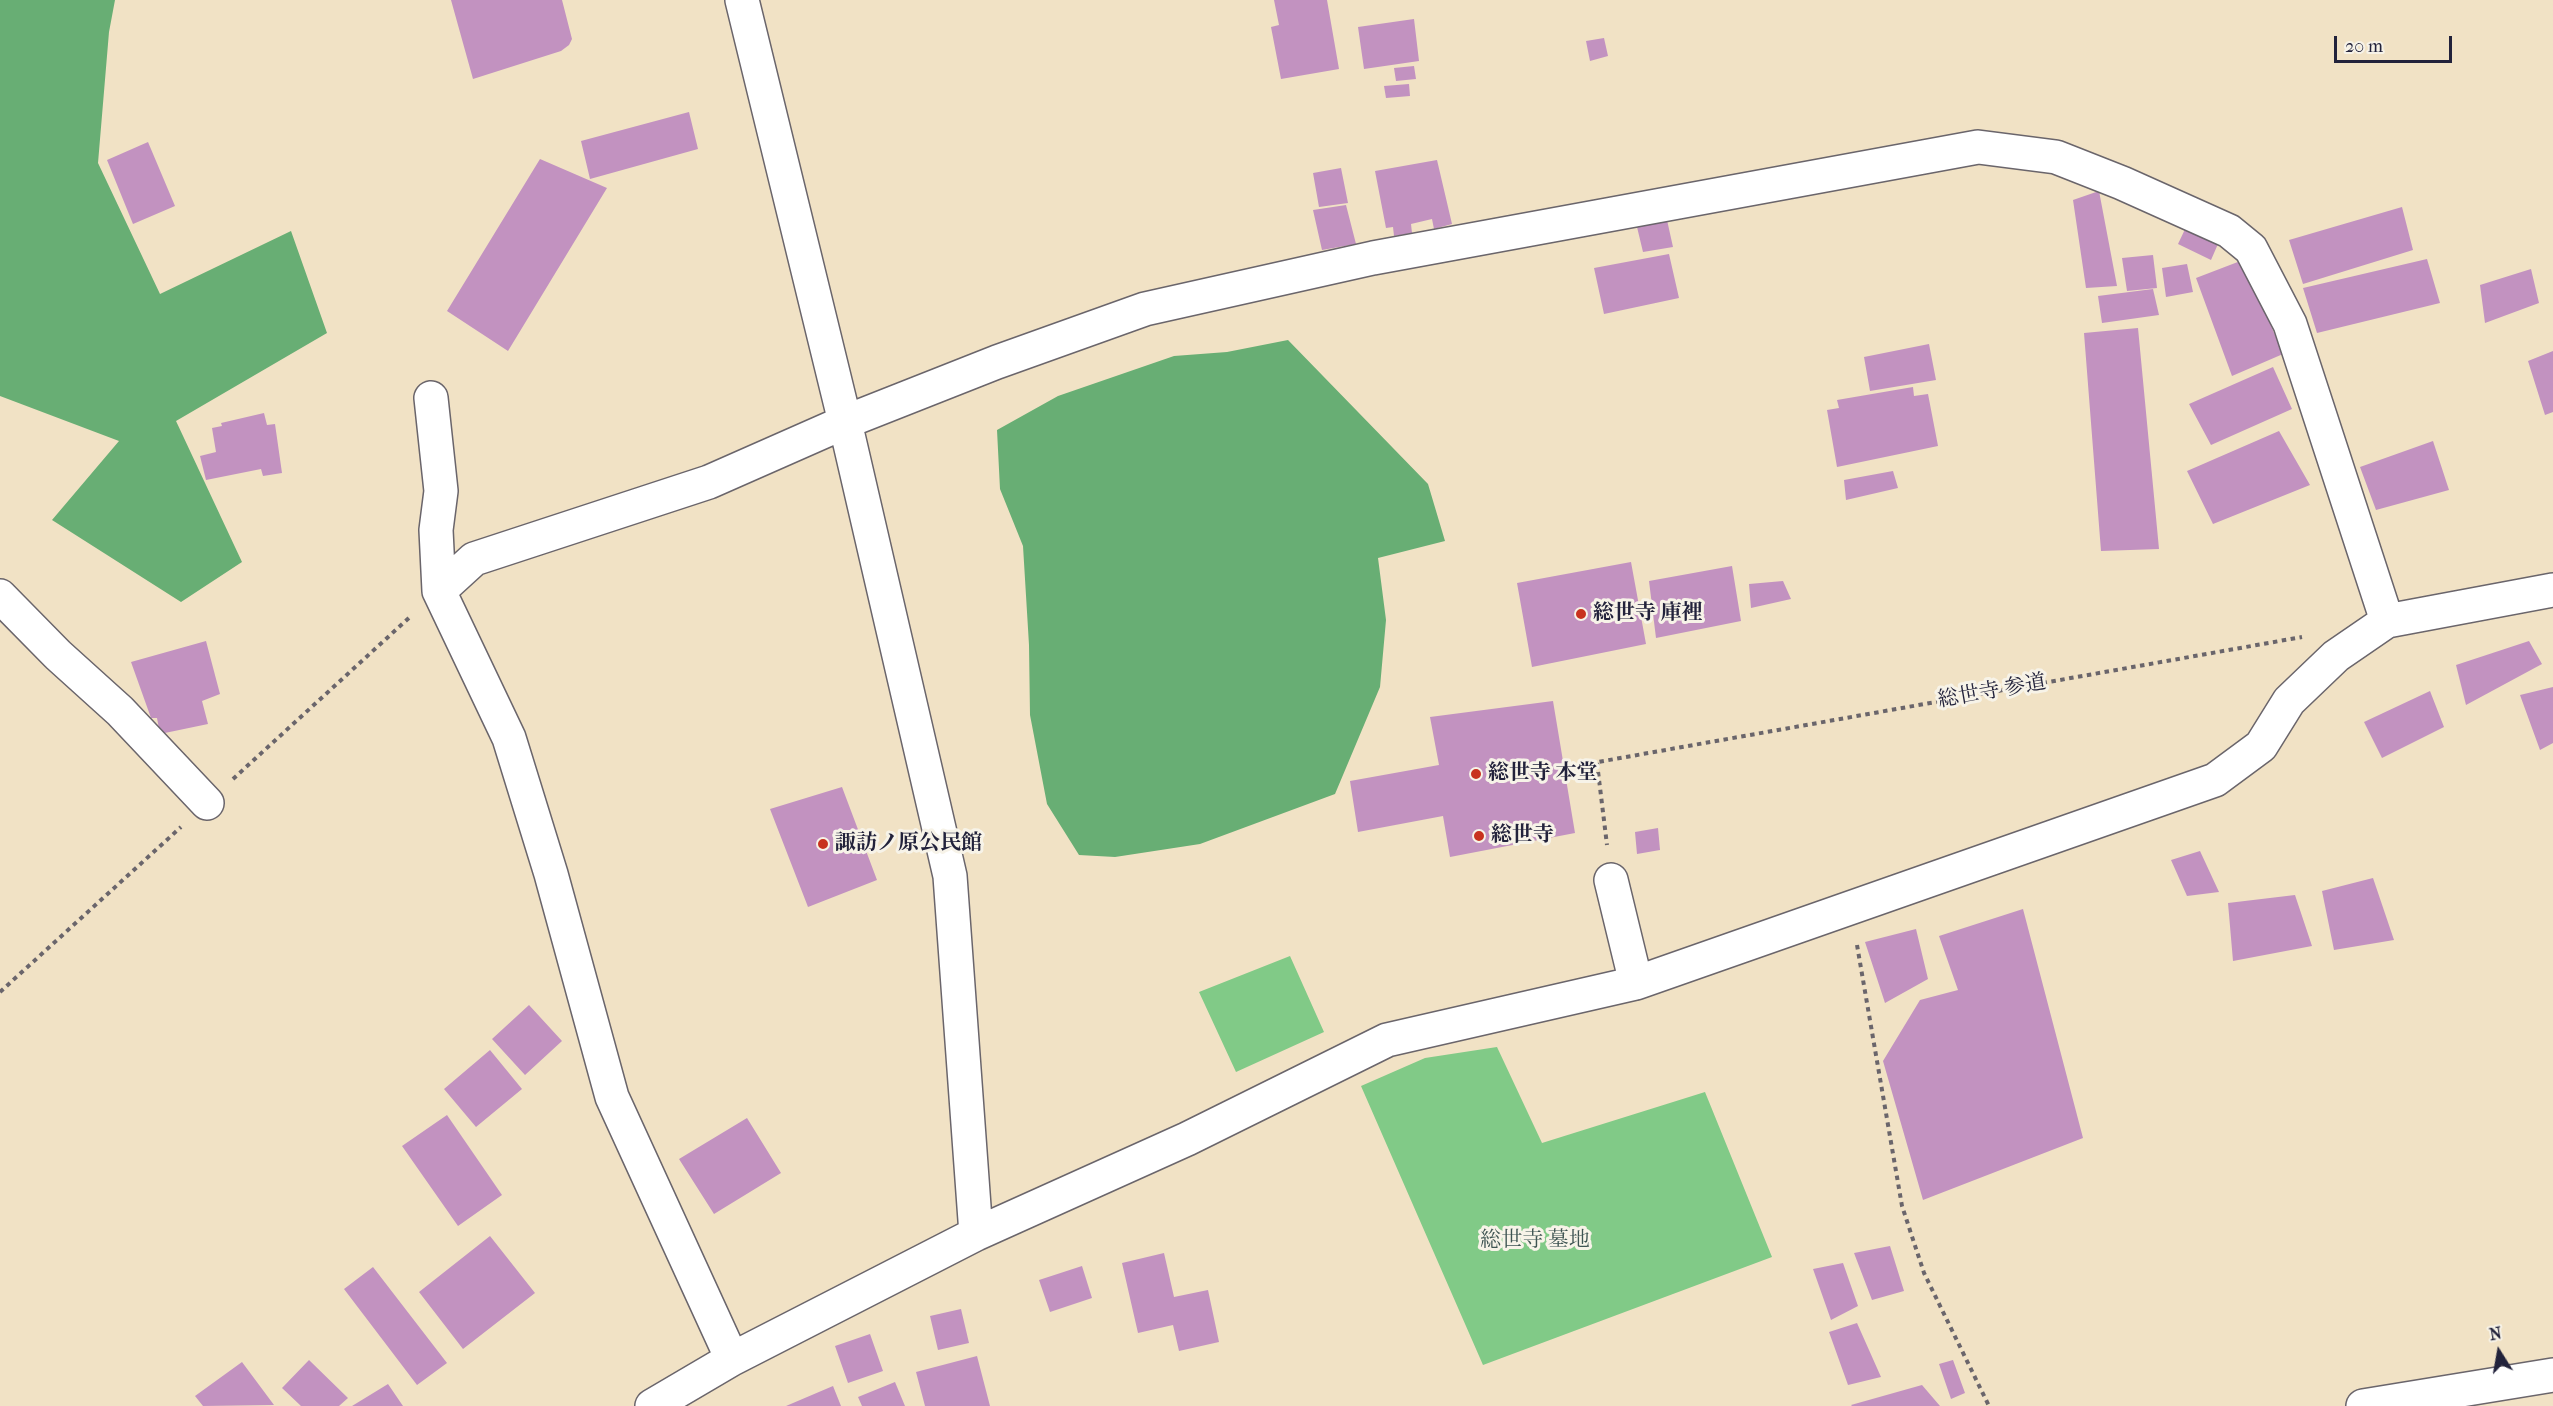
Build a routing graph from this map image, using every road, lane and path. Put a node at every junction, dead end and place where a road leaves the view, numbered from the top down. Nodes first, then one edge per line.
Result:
1 (742, 0) edge
2 (431, 398) dead end
3 (845, 422) junction
4 (2553, 590) edge
5 (439, 591) junction
6 (0, 596) edge
7 (2387, 621) junction
8 (2304, 636) dead end
9 (1597, 763) junction
10 (1564, 768) dead end
11 (207, 803) dead end
12 (1611, 880) joint
13 (1850, 909) junction
14 (1636, 983) junction
15 (976, 1234) junction
16 (732, 1359) junction
17 (2553, 1375) edge
18 (652, 1406) edge
19 (1989, 1406) edge
20 (2363, 1406) edge

1 - 3 street
2 - 5 street
3 - 5 street
3 - 7 street
3 - 15 street
4 - 7 street
5 - 16 street
6 - 11 street
7 - 13 street
8 - 9 path, 総世寺 参道
9 - 10 path, 総世寺 参道
9 - 12 path
12 - 14 street
13 - 14 street
13 - 19 path
14 - 15 street
15 - 16 street
16 - 18 street
17 - 20 street

